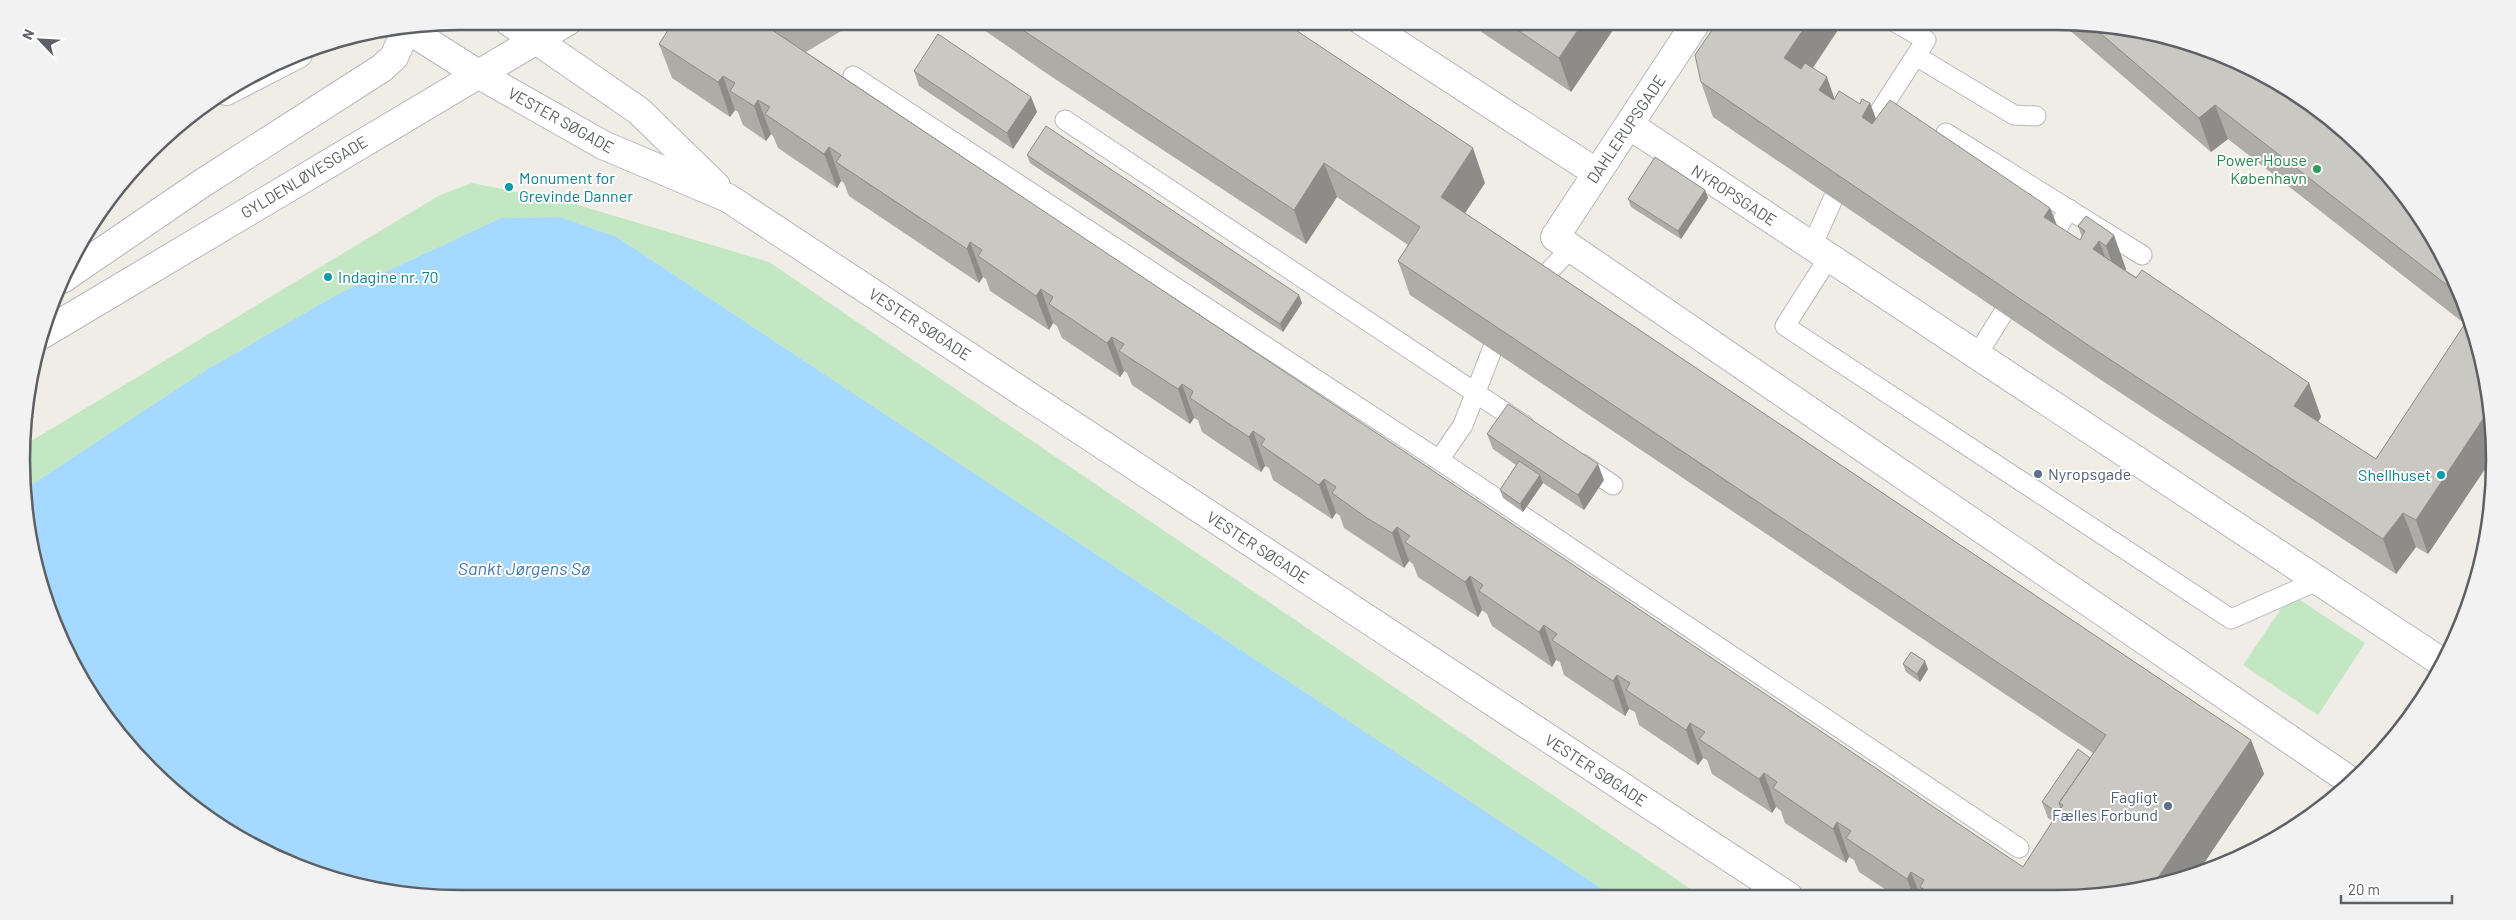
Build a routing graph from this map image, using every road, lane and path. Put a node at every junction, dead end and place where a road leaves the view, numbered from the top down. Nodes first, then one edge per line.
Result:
1 (521, 30) edge
2 (553, 30) edge
3 (1376, 30) edge
4 (1692, 30) edge
5 (1909, 30) edge
6 (412, 33) edge
7 (405, 34) edge
8 (536, 40) junction
9 (1916, 56) junction
10 (478, 74) junction
11 (853, 76) dead end
12 (2036, 116) dead end
13 (1065, 120) dead end
14 (1628, 125) junction
15 (1946, 133) dead end
16 (1865, 134) edge
17 (1597, 172) junction
18 (728, 198) junction
19 (1833, 199) edge
20 (2069, 209) junction
21 (2052, 235) edge
22 (1563, 242) junction
23 (1820, 252) junction
24 (2142, 255) dead end
25 (73, 271) edge
26 (1536, 285) edge
27 (2004, 312) edge
28 (51, 329) edge
29 (1492, 350) edge
30 (1977, 355) junction
31 (1474, 392) junction
32 (1540, 437) edge
33 (1565, 453) edge
34 (1439, 460) junction
35 (1613, 485) dead end
36 (2319, 580) junction
37 (2437, 659) edge
38 (2346, 778) edge
39 (2019, 848) dead end
40 (1779, 890) edge

1 - 8 street, VESTER SØGADE
2 - 8 street, GYLDENLØVESGADE
3 - 17 street
4 - 14 street, DAHLERUPSGADE
5 - 9 lane
6 - 10 street, VESTER SØGADE
7 - 25 street
8 - 10 street, GYLDENLØVESGADE
8 - 18 street, VESTER SØGADE
9 - 12 lane
9 - 16 lane
10 - 18 street, VESTER SØGADE
10 - 28 street, GYLDENLØVESGADE
11 - 34 lane
13 - 31 lane
14 - 17 street, DAHLERUPSGADE
14 - 23 street, NYROPSGADE
15 - 20 lane
17 - 22 street, DAHLERUPSGADE
18 - 40 street, VESTER SØGADE
19 - 23 lane
20 - 21 lane
20 - 24 lane
22 - 26 lane
22 - 38 street
23 - 30 street, NYROPSGADE
23 - 36 lane
27 - 30 lane
29 - 31 lane
30 - 36 street, NYROPSGADE
31 - 32 lane
31 - 34 lane
33 - 35 lane
34 - 39 lane
36 - 37 street, NYROPSGADE

